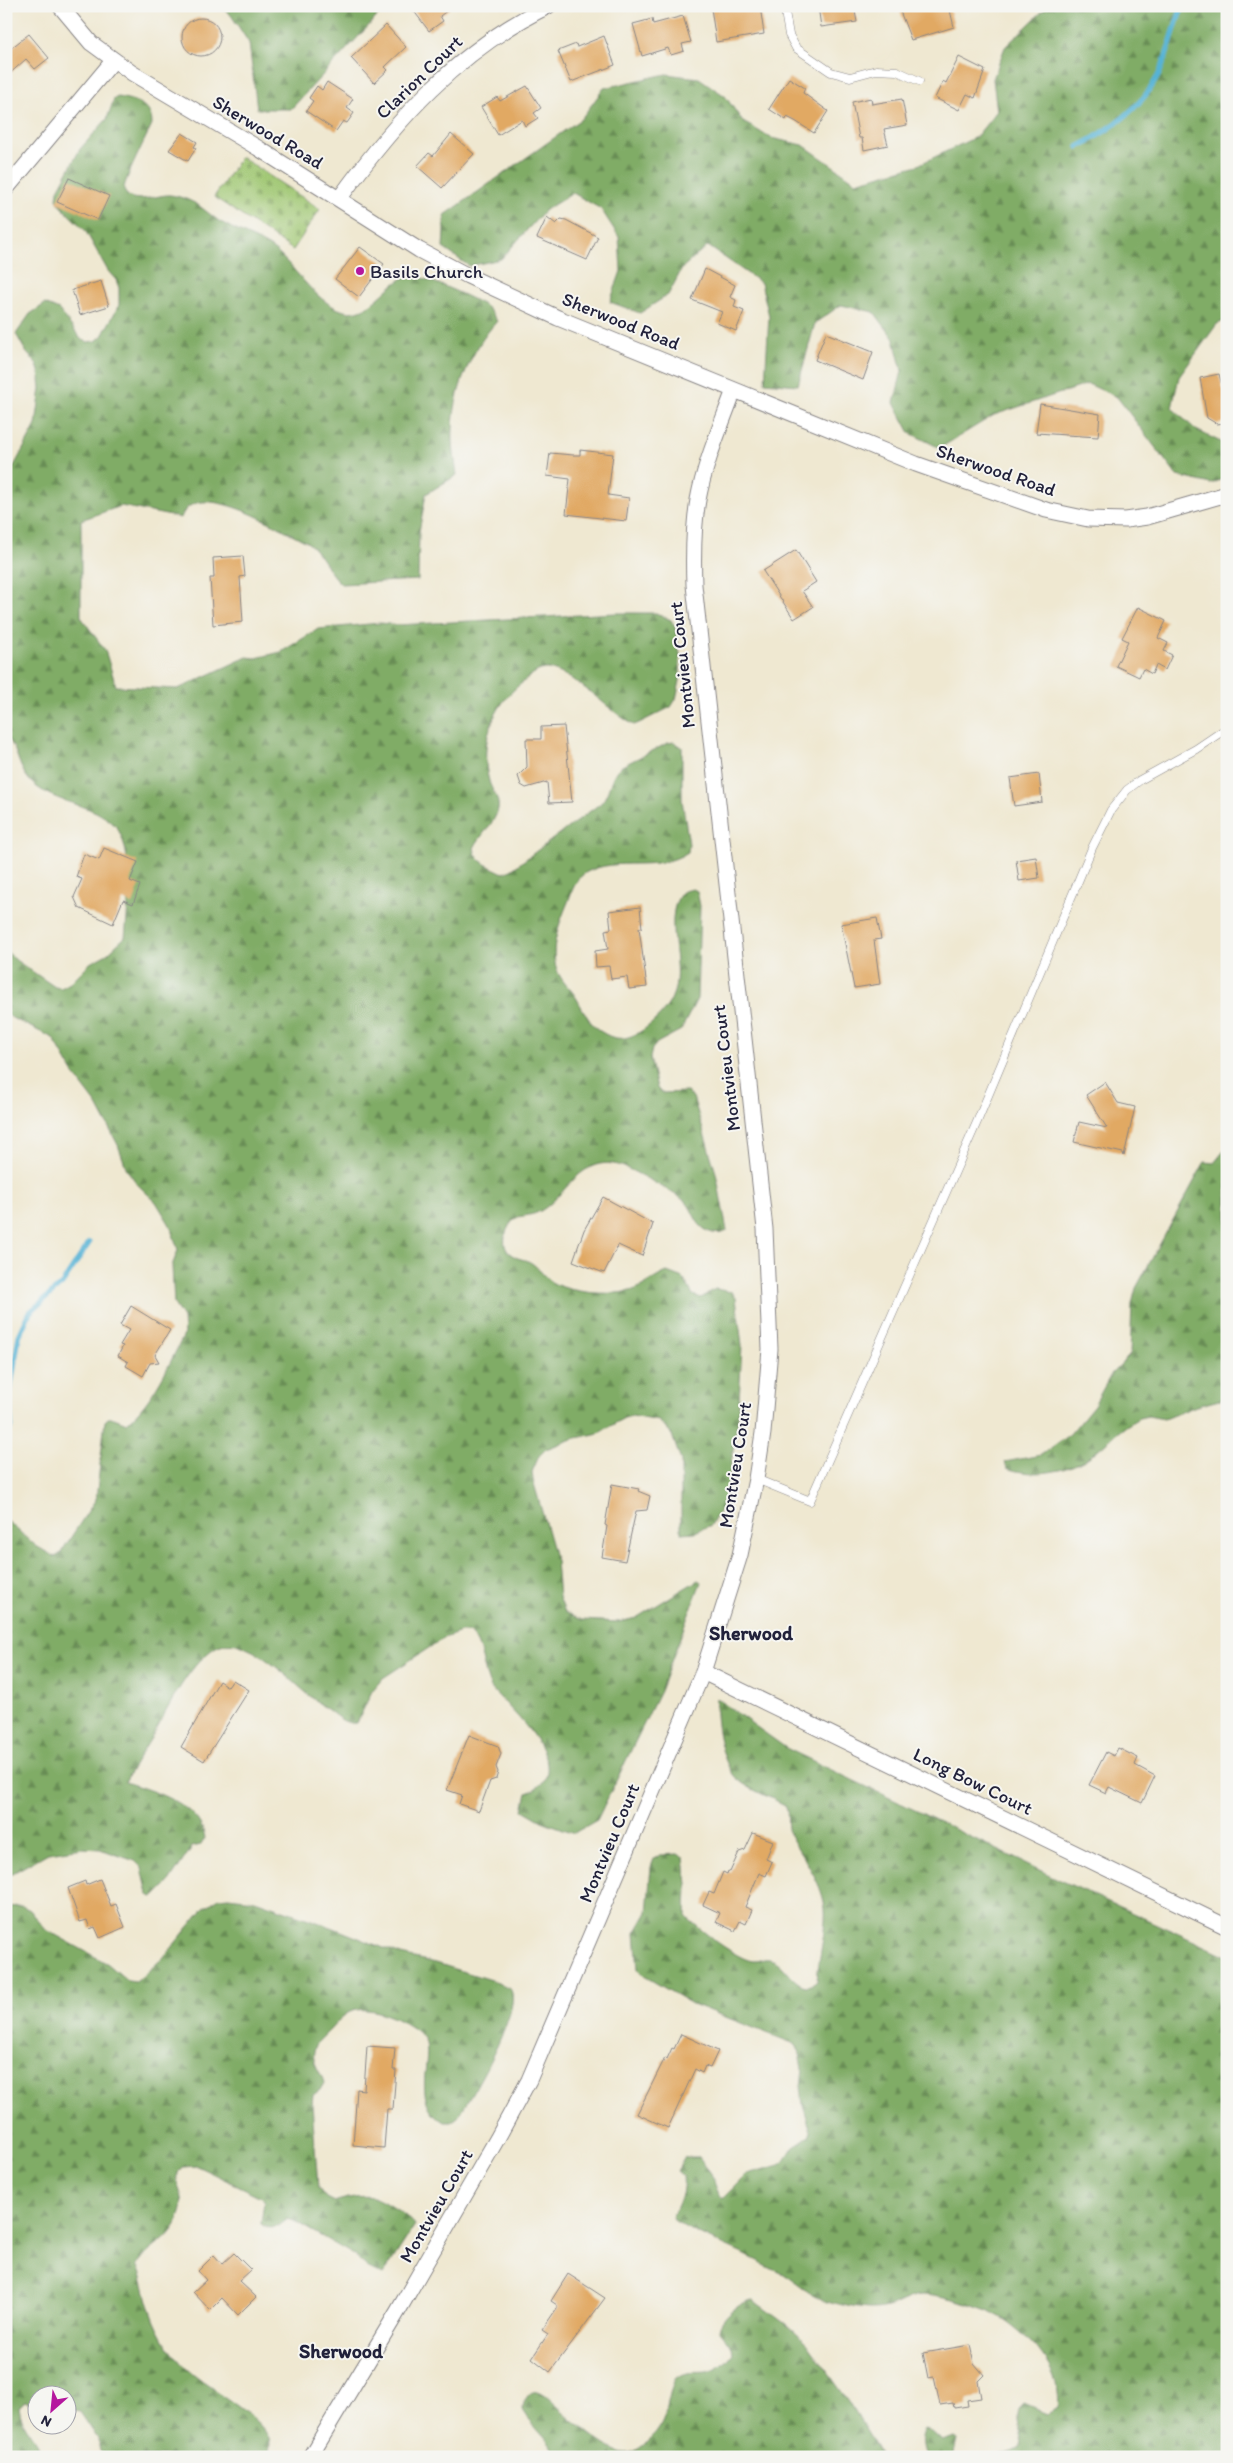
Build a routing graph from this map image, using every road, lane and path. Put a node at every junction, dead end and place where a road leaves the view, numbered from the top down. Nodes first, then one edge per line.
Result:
1 (60, 6) edge
2 (548, 6) edge
3 (784, 6) edge
4 (113, 61) junction
5 (918, 81) dead end
6 (6, 190) edge
7 (339, 199) junction
8 (734, 390) junction
9 (1227, 494) edge
10 (1227, 728) edge
11 (756, 1479) junction
12 (703, 1672) junction
13 (1227, 1927) edge
14 (310, 2457) edge

1 - 4 street, Sherwood Road
2 - 7 street, Clarion Court
3 - 5 lane
4 - 6 street
4 - 7 street, Sherwood Road
7 - 8 street, Sherwood Road
8 - 9 street, Sherwood Road
8 - 11 street, Montvieu Court
10 - 11 lane
11 - 12 street, Montvieu Court
12 - 13 street, Long Bow Court
12 - 14 street, Montvieu Court

